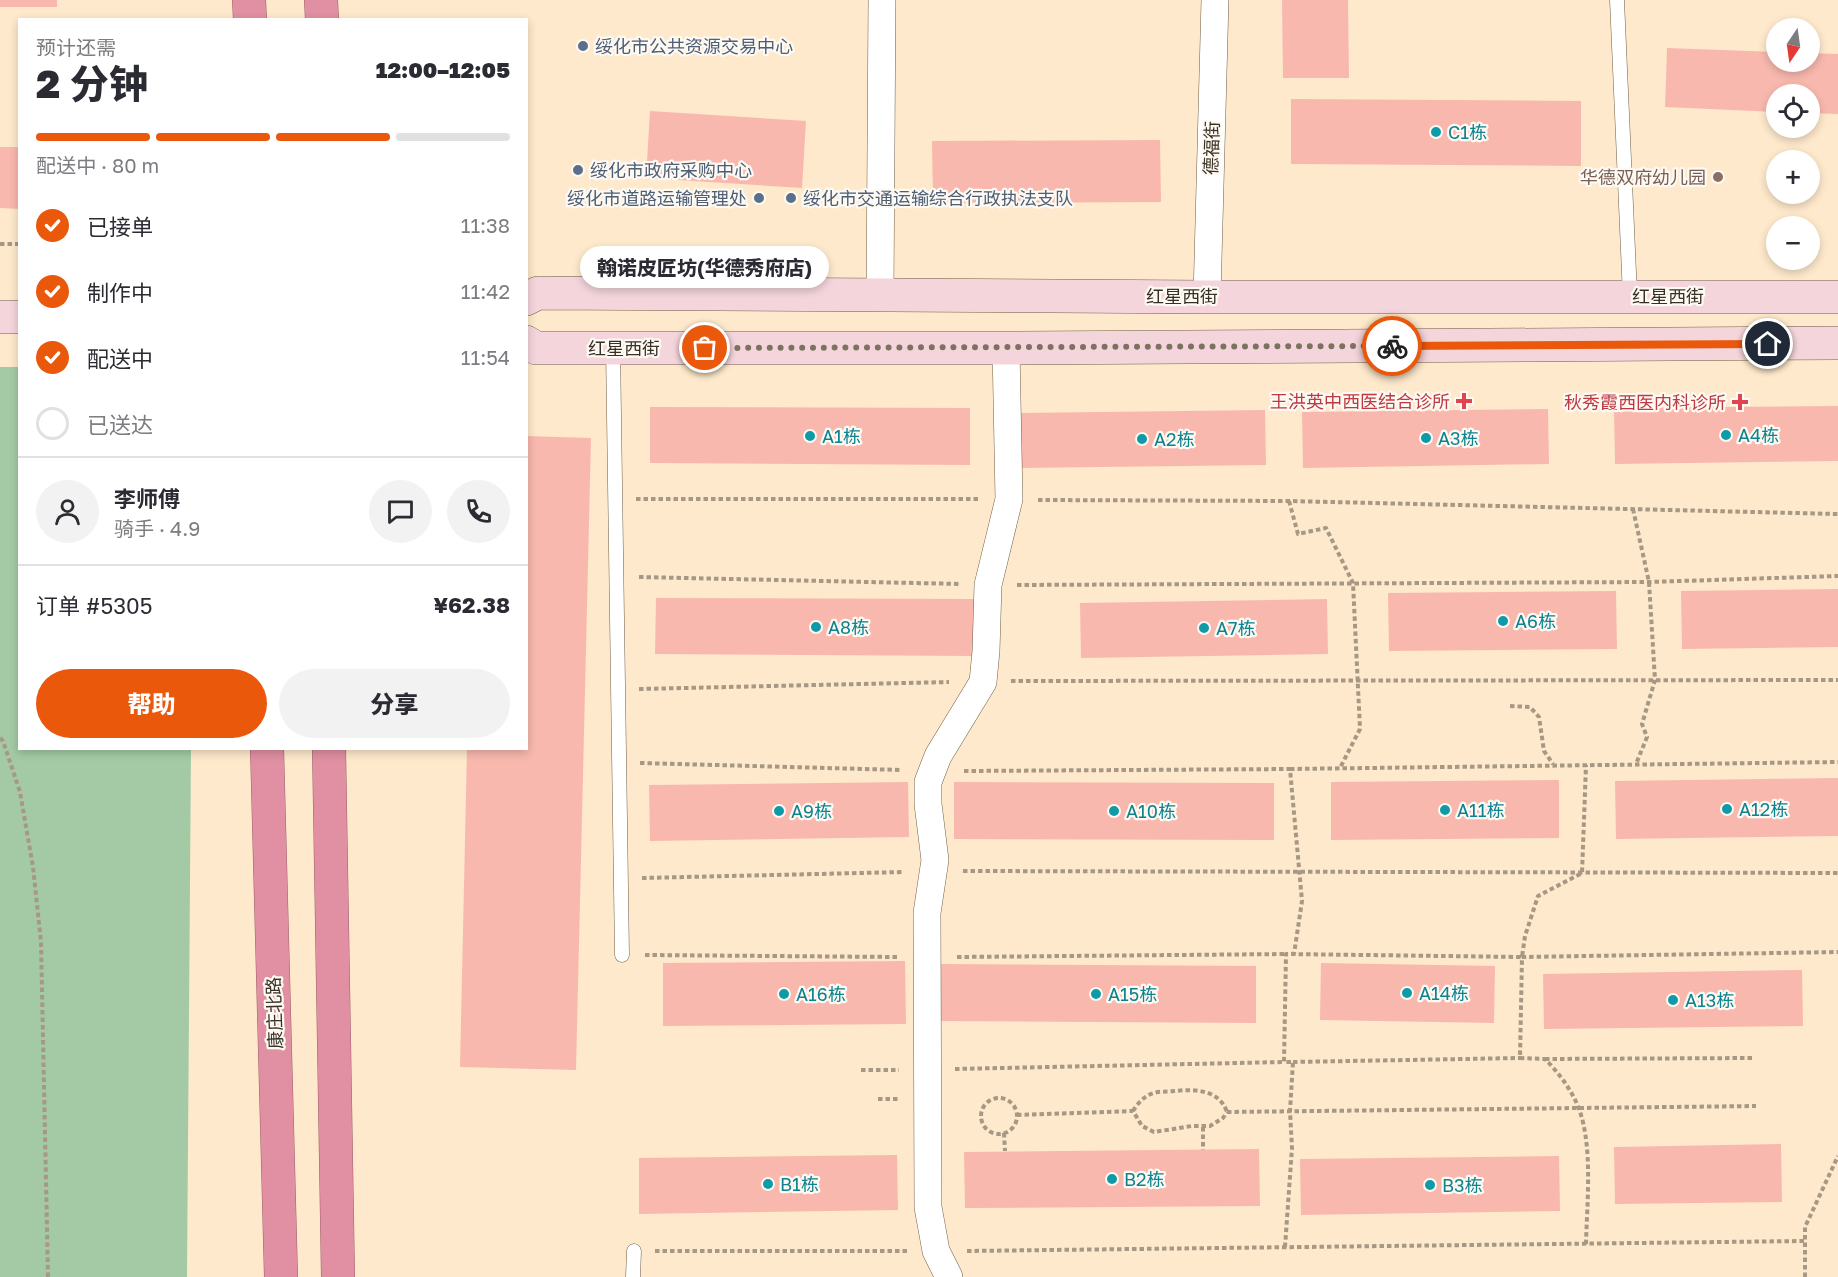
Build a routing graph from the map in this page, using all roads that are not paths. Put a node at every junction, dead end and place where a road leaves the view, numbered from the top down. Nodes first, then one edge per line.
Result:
1 (249, 0) edge
2 (321, 0) edge
3 (882, 0) edge
4 (1215, 0) edge
5 (1617, 0) edge
6 (250, 18) edge
7 (322, 18) edge
8 (880, 294) junction
9 (1630, 296) junction
10 (1207, 297) junction
11 (1838, 297) edge
12 (528, 298) edge
13 (0, 317) edge
14 (18, 317) edge
15 (528, 343) edge
16 (1838, 343) edge
17 (1208, 347) junction
18 (613, 348) junction
19 (1006, 348) junction
20 (267, 750) edge
21 (329, 750) edge
22 (621, 955) dead end
23 (634, 1251) road end
24 (281, 1277) edge
25 (338, 1277) edge
26 (633, 1277) edge
27 (949, 1277) edge

1 - 6 highway
2 - 7 highway
3 - 8 street
4 - 10 street, 德福街
5 - 9 lane
8 - 10 main road, 红星西街
8 - 12 main road, 红星西街
9 - 10 main road, 红星西街
9 - 11 main road, 红星西街
10 - 17 main road
13 - 14 main road
15 - 18 main road, 红星西街
16 - 17 main road, 红星西街
17 - 19 main road, 红星西街
18 - 19 main road, 红星西街
18 - 22 lane
19 - 27 street
20 - 24 highway, 康庄北路
21 - 25 highway
23 - 26 lane

